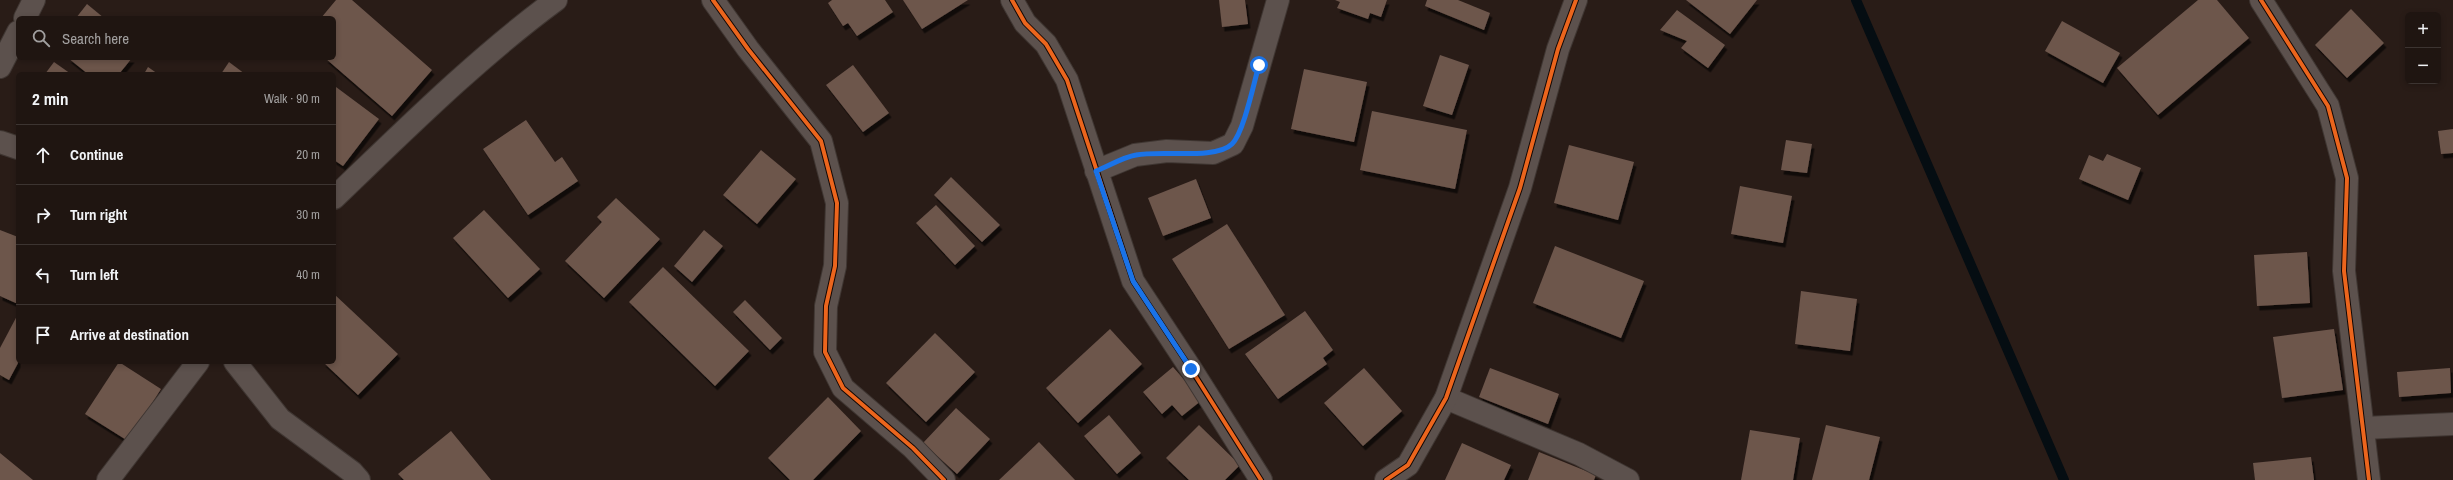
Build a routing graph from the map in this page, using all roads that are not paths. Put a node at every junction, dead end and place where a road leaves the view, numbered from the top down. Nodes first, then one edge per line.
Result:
1 (34, 0) edge
2 (556, 0) edge
3 (713, 0) edge
4 (1012, 0) edge
5 (1278, 0) edge
6 (1576, 0) edge
7 (2261, 0) edge
8 (26, 16) edge
9 (16, 36) edge
10 (0, 67) edge
11 (0, 142) edge
12 (16, 147) edge
13 (1096, 171) junction
14 (336, 196) edge
15 (196, 364) edge
16 (237, 364) edge
17 (1446, 398) junction
18 (2453, 424) edge
19 (2364, 428) junction
20 (108, 480) edge
21 (359, 480) edge
22 (944, 480) edge
23 (1261, 480) edge
24 (1386, 480) edge
25 (1628, 480) edge
26 (2369, 480) edge

1 - 8 street
2 - 14 street
3 - 22 street
4 - 13 street
5 - 13 street
6 - 17 street
7 - 19 street
9 - 10 street
11 - 12 street
13 - 23 street
15 - 20 street
16 - 21 street
17 - 24 street
17 - 25 street
18 - 19 street
19 - 26 street

